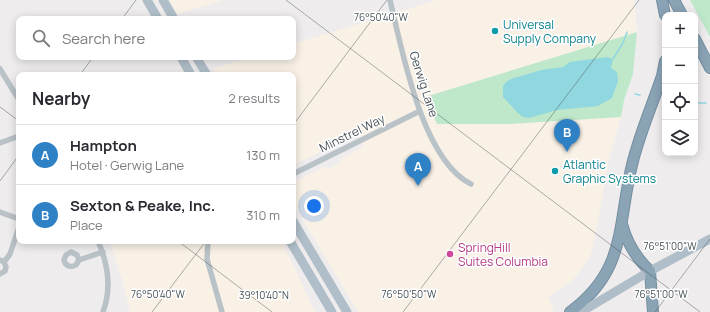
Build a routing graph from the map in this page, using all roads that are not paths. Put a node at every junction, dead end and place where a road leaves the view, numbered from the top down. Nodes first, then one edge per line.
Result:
1 (147, 0) edge
2 (163, 0) edge
3 (390, 0) edge
4 (662, 0) edge
5 (674, 0) edge
6 (664, 12) edge
7 (680, 12) edge
8 (156, 16) edge
9 (172, 16) edge
10 (698, 45) edge
11 (183, 60) edge
12 (198, 60) edge
13 (710, 68) edge
14 (0, 69) edge
15 (189, 72) edge
16 (205, 72) edge
17 (662, 76) edge
18 (16, 95) edge
19 (420, 111) junction
20 (16, 137) edge
21 (0, 143) edge
22 (296, 173) edge
23 (471, 184) dead end
24 (0, 212) edge
25 (16, 219) edge
26 (622, 222) junction
27 (296, 226) edge
28 (16, 236) edge
29 (710, 239) edge
30 (99, 244) edge
31 (207, 244) edge
32 (292, 244) edge
33 (103, 252) junction
34 (79, 260) dead end
35 (2, 261) edge
36 (650, 271) junction
37 (0, 274) edge
38 (313, 280) junction
39 (598, 304) junction
40 (103, 312) edge
41 (222, 312) edge
42 (326, 312) edge
43 (332, 312) edge
44 (347, 312) edge
45 (570, 312) edge
46 (581, 312) edge
47 (588, 312) edge
48 (653, 312) edge

1 - 8 main road
2 - 9 main road
3 - 19 street, Gerwig Lane
4 - 6 highway
5 - 7 highway
10 - 13 highway
11 - 15 main road
12 - 16 main road
14 - 18 street
17 - 26 highway
19 - 22 street, Minstrel Way
19 - 23 street, Gerwig Lane
20 - 21 street
24 - 25 street
26 - 36 highway
26 - 45 highway
27 - 44 main road
28 - 35 street
29 - 36 main road
30 - 33 street
31 - 41 street
32 - 38 main road
33 - 34 street
33 - 40 street
35 - 37 street
36 - 39 main road
36 - 48 highway
38 - 42 main road
38 - 43 main road
39 - 46 main road
39 - 47 main road

